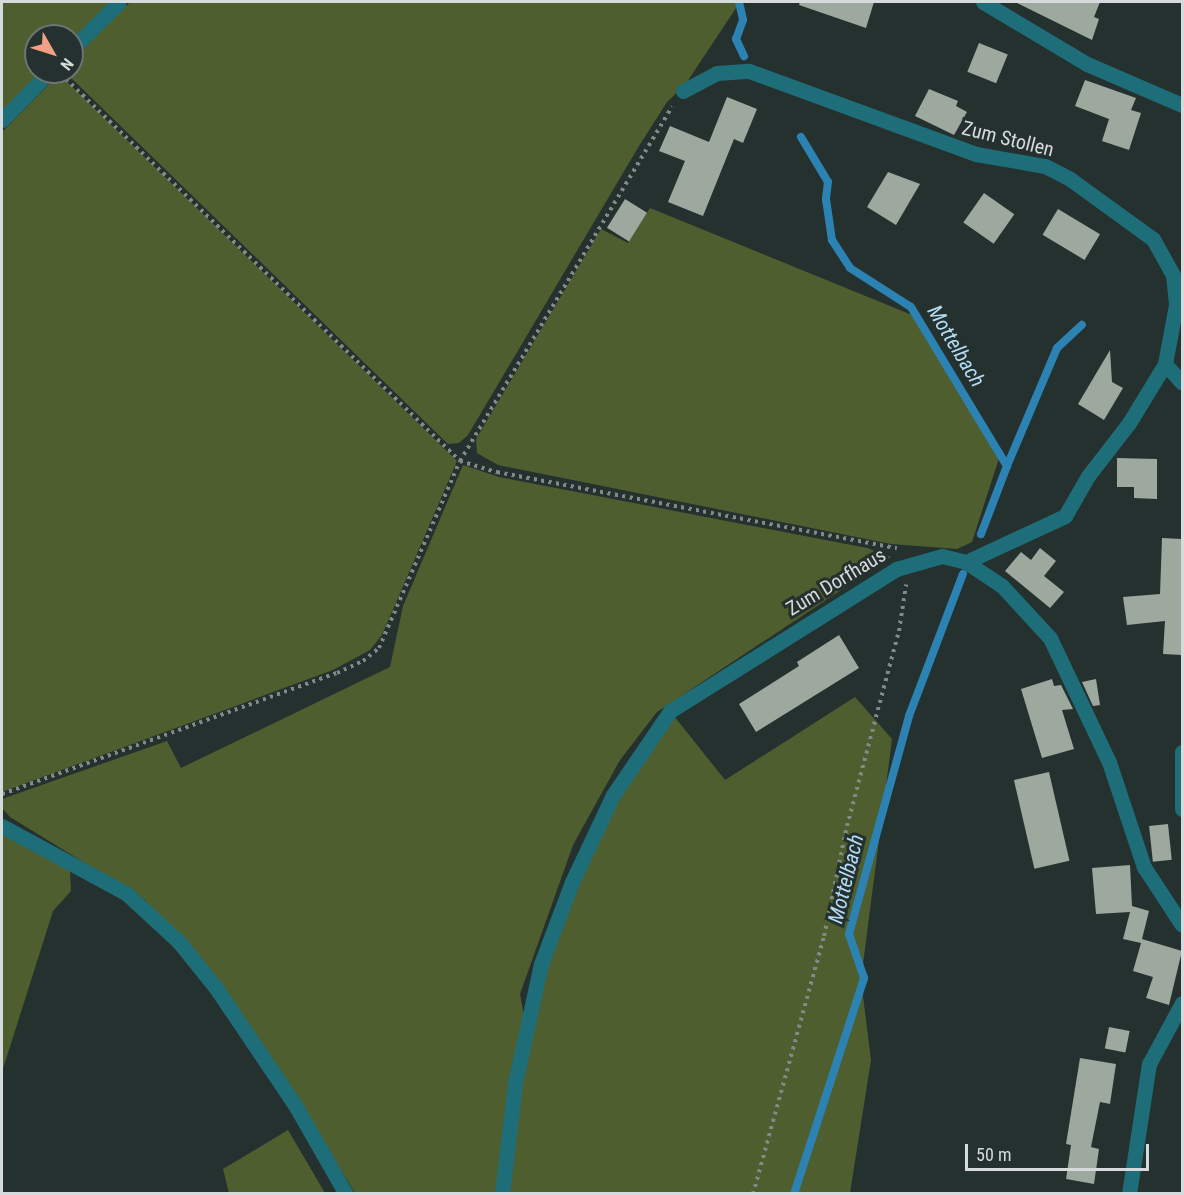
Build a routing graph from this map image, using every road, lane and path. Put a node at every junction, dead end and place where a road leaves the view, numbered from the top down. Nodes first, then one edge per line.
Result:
1 (119, 2) edge
2 (983, 2) edge
3 (84, 37) edge
4 (37, 84) edge
5 (71, 84) edge
6 (683, 91) joint
7 (1182, 105) edge
8 (2, 120) edge
9 (1166, 364) junction
10 (1182, 383) edge
11 (460, 461) junction
12 (966, 562) junction
13 (909, 564) junction
14 (1182, 752) edge
15 (2, 794) edge
16 (1182, 809) edge
17 (2, 826) edge
18 (1182, 925) edge
19 (1182, 1003) edge
20 (346, 1194) edge
21 (502, 1194) edge
22 (753, 1194) edge
23 (1129, 1194) edge

1 - 3 street
2 - 7 street
4 - 8 street
5 - 11 path
6 - 9 street, Zum Stollen
6 - 11 path
9 - 10 street
9 - 12 street, Zum Stollen
11 - 13 path
11 - 15 path
12 - 13 street, Zum Dorfhaus
12 - 18 street, Zum Dorfhaus
13 - 21 street, Zum Dorfhaus
13 - 22 path
14 - 16 street
17 - 20 street
19 - 23 street

